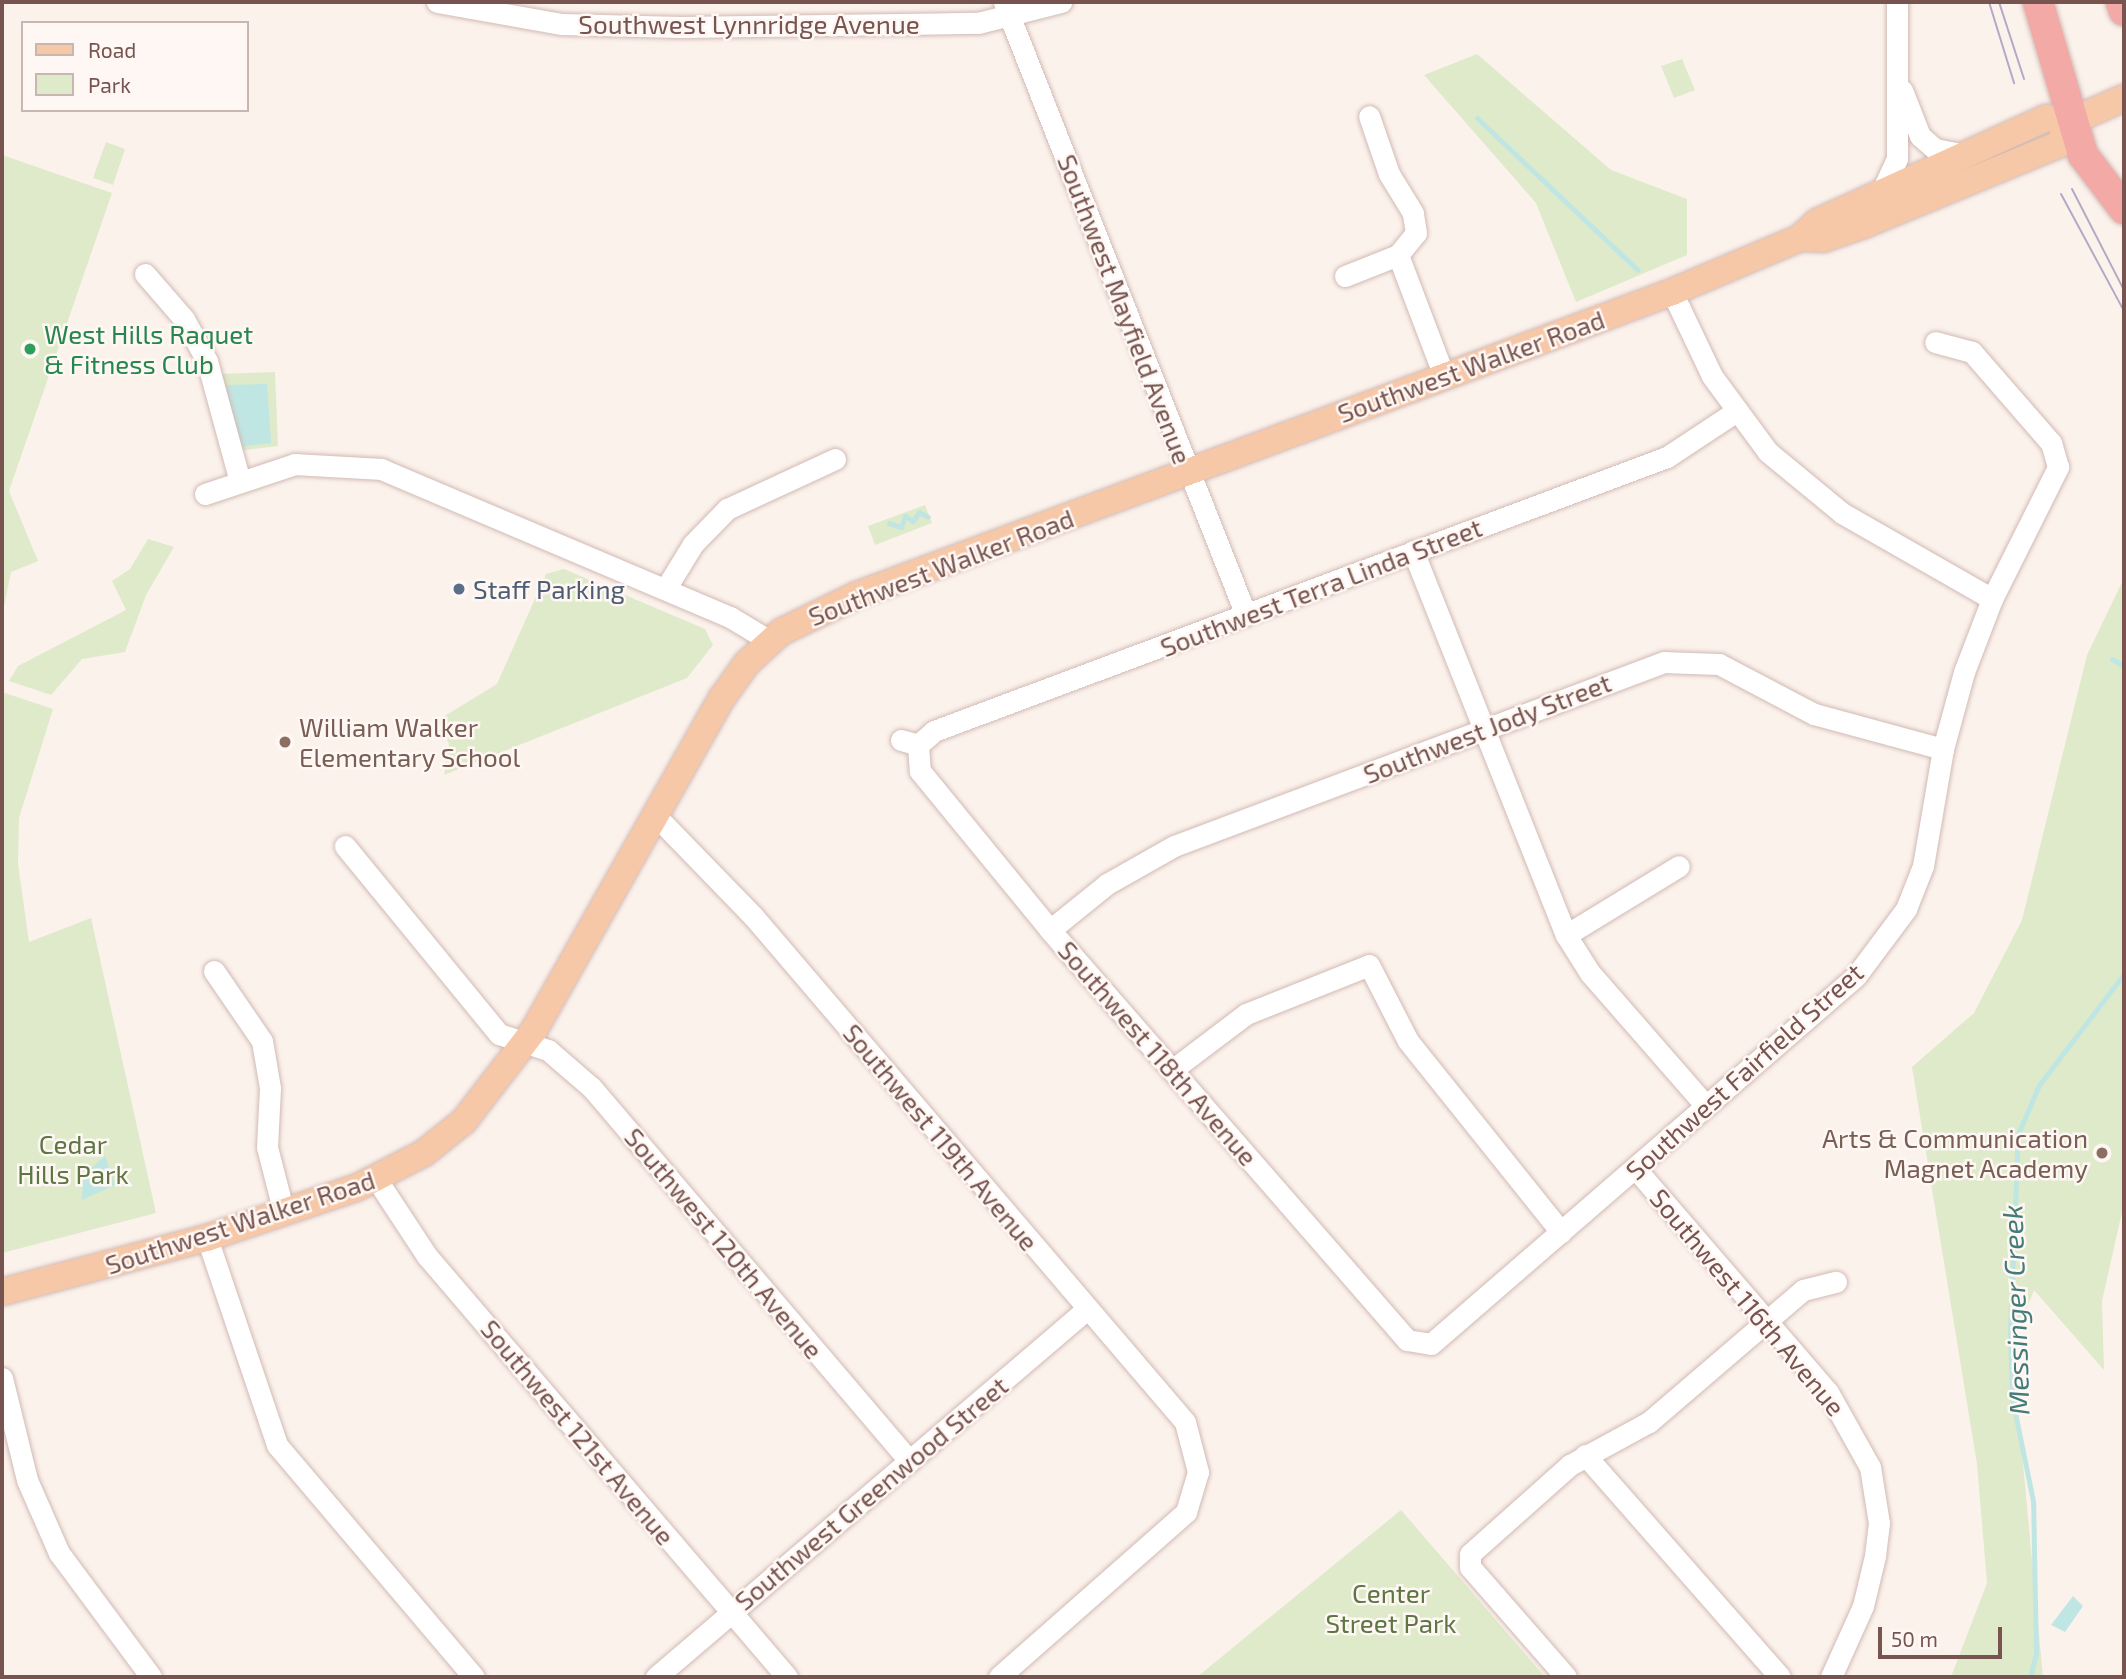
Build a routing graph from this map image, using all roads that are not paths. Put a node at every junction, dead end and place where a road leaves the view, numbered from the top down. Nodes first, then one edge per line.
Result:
1 (437, 2) edge
2 (1061, 2) edge
3 (1897, 2) edge
4 (2038, 2) edge
5 (2121, 2) edge
6 (1008, 10) edge
7 (2124, 11) edge
8 (1901, 88) junction
9 (2124, 98) edge
10 (1369, 116) dead end
11 (2083, 116) junction
12 (1966, 155) junction
13 (1881, 193) junction
14 (2124, 209) edge
15 (1800, 238) junction
16 (1398, 255) junction
17 (145, 274) dead end
18 (1345, 276) dead end
19 (1672, 292) junction
20 (1935, 341) dead end
21 (1444, 376) junction
22 (1735, 412) junction
23 (835, 459) dead end
24 (1189, 472) junction
25 (239, 478) junction
26 (205, 494) dead end
27 (1413, 551) junction
28 (666, 588) junction
29 (1992, 598) junction
30 (1246, 615) junction
31 (770, 641) junction
32 (1481, 731) junction
33 (909, 743) joint
34 (1942, 749) junction
35 (657, 817) junction
36 (345, 846) dead end
37 (1679, 866) dead end
38 (1050, 930) junction
39 (1566, 935) junction
40 (214, 971) dead end
41 (525, 1045) junction
42 (1172, 1070) junction
43 (1706, 1106) junction
44 (1635, 1168) junction
45 (377, 1180) junction
46 (284, 1213) junction
47 (1561, 1232) junction
48 (207, 1238) junction
49 (1836, 1282) dead end
50 (2, 1292) edge
51 (1087, 1309) junction
52 (1766, 1320) junction
53 (1423, 1345) joint
54 (2, 1378) edge
55 (1585, 1455) junction
56 (910, 1461) junction
57 (731, 1612) junction
58 (151, 1677) edge
59 (474, 1677) edge
60 (656, 1677) edge
61 (787, 1677) edge
62 (999, 1677) edge
63 (1566, 1677) edge
64 (1780, 1677) edge
65 (1831, 1677) edge

1 - 6 street, Southwest Lynnridge Avenue
2 - 6 street, Southwest Lynnridge Avenue
3 - 8 street
4 - 11 highway
5 - 7 highway
6 - 24 street, Southwest Mayfield Avenue
8 - 12 street
8 - 13 street
9 - 11 main road, Southwest Walker Road
10 - 16 street
11 - 12 main road, Southwest Walker Road
11 - 14 highway
11 - 15 main road, Southwest Walker Road
12 - 13 main road, Southwest Walker Road
13 - 15 main road, Southwest Walker Road
15 - 19 main road, Southwest Walker Road
16 - 18 street
16 - 21 street
17 - 25 street
19 - 21 main road, Southwest Walker Road
19 - 22 street
20 - 29 street, Southwest Fairfield Street
21 - 24 main road, Southwest Walker Road
22 - 27 street, Southwest Terra Linda Street
22 - 29 street
23 - 28 street
24 - 30 street, Southwest Mayfield Avenue
24 - 31 main road, Southwest Walker Road
25 - 26 street
25 - 28 street
27 - 30 street, Southwest Terra Linda Street
27 - 32 street
28 - 31 street
29 - 34 street, Southwest Fairfield Street
30 - 33 street, Southwest Terra Linda Street
31 - 35 main road, Southwest Walker Road
32 - 34 street, Southwest Jody Street
32 - 38 street, Southwest Jody Street
32 - 39 street
33 - 38 street, Southwest 118th Avenue
34 - 43 street, Southwest Fairfield Street
35 - 41 main road, Southwest Walker Road
35 - 51 street, Southwest 119th Avenue
36 - 41 street, Southwest 120th Avenue
37 - 39 street
38 - 42 street, Southwest 118th Avenue
39 - 43 street
40 - 46 street
41 - 45 main road, Southwest Walker Road
41 - 56 street, Southwest 120th Avenue
42 - 47 street
42 - 53 street, Southwest 118th Avenue
43 - 44 street, Southwest Fairfield Street
44 - 47 street, Southwest Fairfield Street
44 - 52 street, Southwest 116th Avenue
45 - 46 main road, Southwest Walker Road
45 - 57 street, Southwest 121st Avenue
46 - 48 main road, Southwest Walker Road
47 - 53 street, Southwest Fairfield Street
48 - 50 main road, Southwest Walker Road
48 - 59 street
49 - 52 street
51 - 56 street, Southwest Greenwood Street
51 - 62 street, Southwest 119th Avenue
52 - 55 street
52 - 65 street, Southwest 116th Avenue
54 - 58 street
55 - 63 street
55 - 64 street
56 - 57 street, Southwest Greenwood Street
57 - 60 street, Southwest Greenwood Street
57 - 61 street, Southwest 121st Avenue

